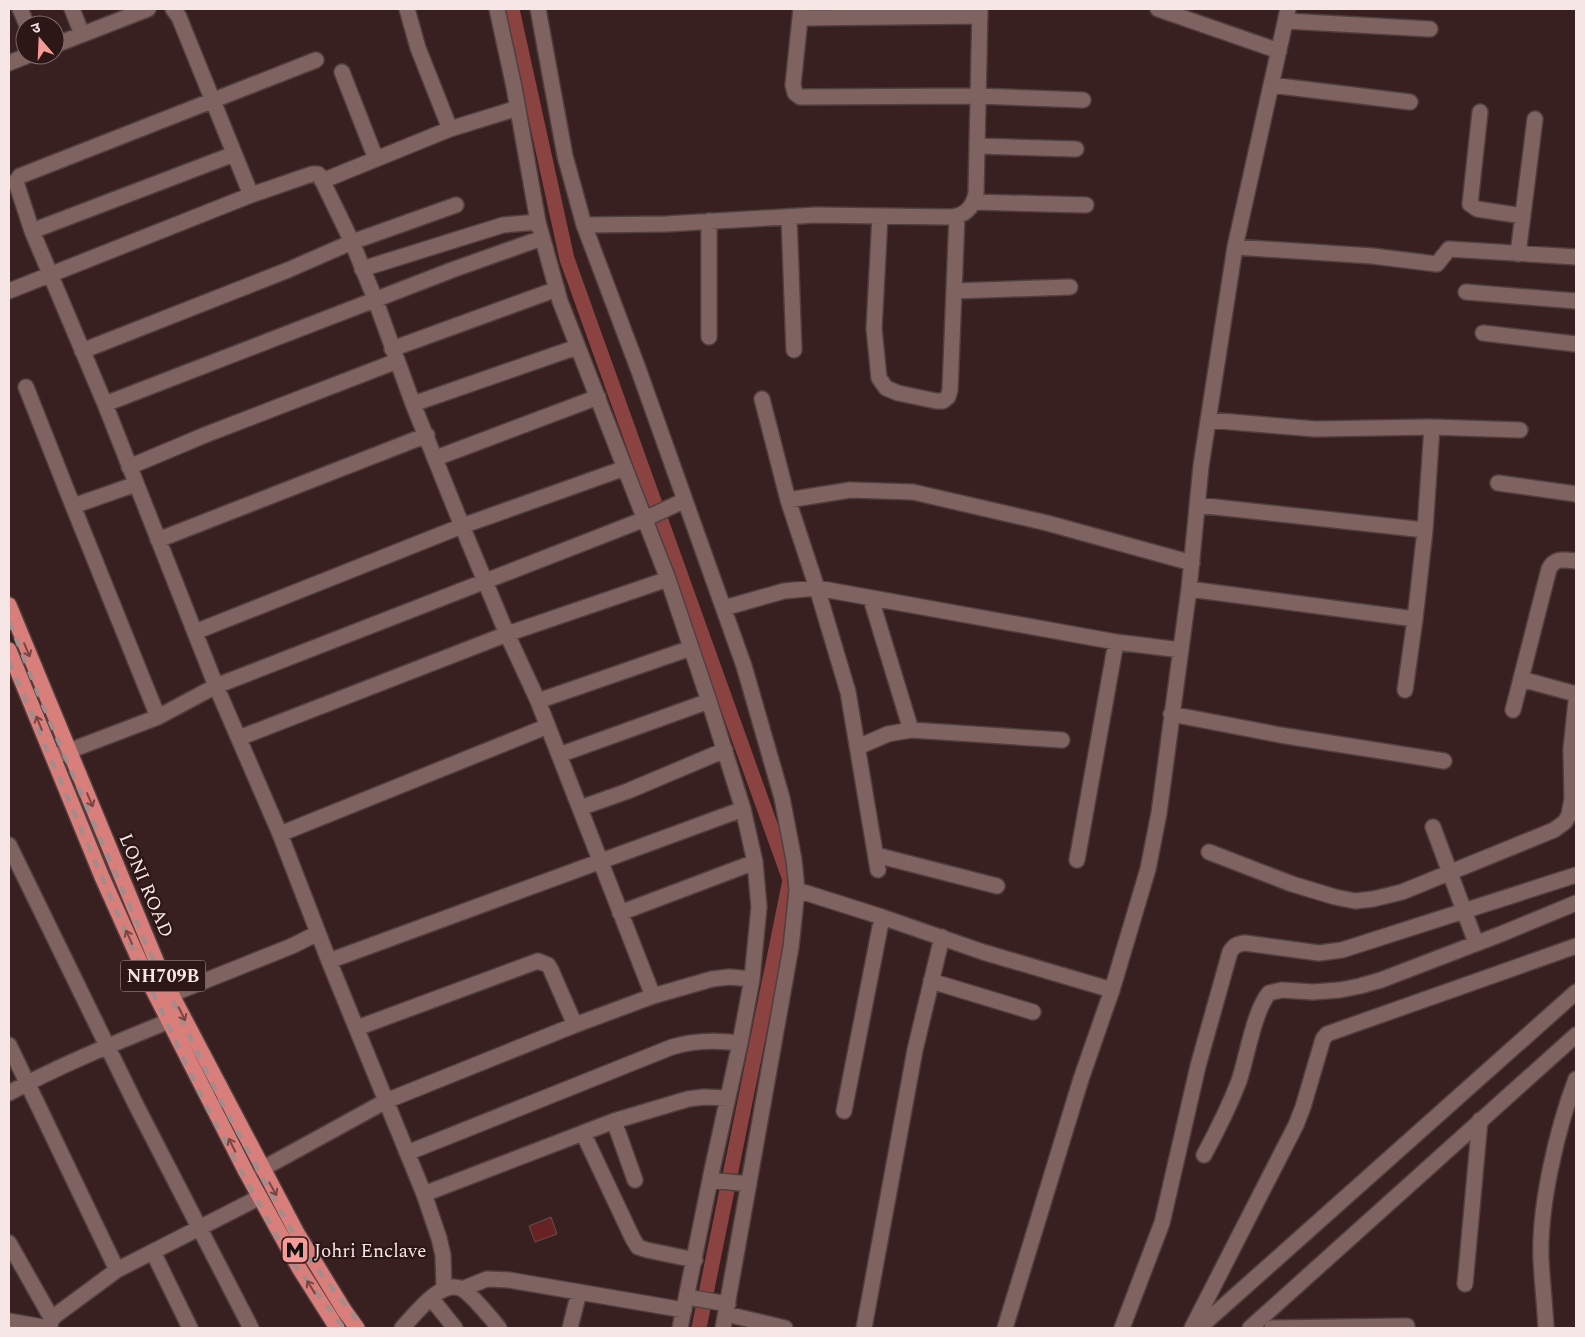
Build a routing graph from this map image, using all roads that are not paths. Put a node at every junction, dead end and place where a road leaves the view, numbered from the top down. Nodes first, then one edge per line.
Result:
1 (72, 9) edge
2 (148, 9) edge
3 (173, 9) edge
4 (407, 9) edge
5 (497, 9) edge
6 (538, 9) edge
7 (1158, 9) edge
8 (129, 12) edge
9 (980, 12) edge
10 (800, 13) edge
11 (1287, 15) edge
12 (1430, 29) dead end
13 (82, 34) junction
14 (65, 41) edge
15 (1279, 51) junction
16 (316, 60) dead end
17 (342, 72) dead end
18 (1271, 85) junction
19 (977, 96) junction
20 (1083, 100) dead end
21 (213, 101) junction
22 (1410, 102) dead end
23 (518, 108) junction
24 (1480, 112) dead end
25 (1535, 119) dead end
26 (450, 129) junction
27 (977, 146) junction
28 (1076, 149) dead end
29 (234, 154) junction
30 (376, 159) junction
31 (322, 181) junction
32 (251, 195) junction
33 (974, 202) junction
34 (456, 204) dead end
35 (1086, 205) dead end
36 (880, 216) junction
37 (957, 216) junction
38 (1523, 216) junction
39 (789, 217) junction
40 (709, 221) junction
41 (538, 222) junction
42 (584, 225) junction
43 (32, 231) junction
44 (542, 238) junction
45 (352, 242) junction
46 (1235, 247) junction
47 (1518, 254) junction
48 (1576, 257) edge
49 (362, 269) junction
50 (50, 273) junction
51 (1070, 287) dead end
52 (557, 290) junction
53 (9, 291) edge
54 (955, 291) junction
55 (1466, 292) dead end
56 (375, 299) junction
57 (1576, 301) edge
58 (1483, 333) dead end
59 (709, 337) dead end
60 (1576, 344) edge
61 (577, 347) junction
62 (794, 350) dead end
63 (82, 351) junction
64 (395, 355) junction
65 (26, 387) dead end
66 (598, 397) junction
67 (762, 399) dead end
68 (105, 404) junction
69 (413, 404) junction
70 (1208, 420) junction
71 (1432, 427) junction
72 (1520, 430) dead end
73 (426, 435) junction
74 (436, 458) junction
75 (129, 467) junction
76 (625, 468) junction
77 (1498, 483) dead end
78 (136, 484) junction
79 (1576, 494) edge
80 (788, 500) junction
81 (679, 503) junction
82 (1197, 505) junction
83 (72, 506) junction
84 (651, 516) junction
85 (462, 526) junction
86 (1425, 530) junction
87 (158, 540) junction
88 (1576, 561) edge
89 (1192, 563) junction
90 (668, 579) junction
91 (485, 581) junction
92 (818, 588) junction
93 (1189, 589) junction
94 (871, 598) junction
95 (9, 605) edge
96 (724, 608) junction
97 (1415, 619) junction
98 (195, 632) junction
99 (507, 634) junction
100 (1116, 642) junction
101 (691, 648) junction
102 (9, 650) edge
103 (1181, 650) junction
104 (1521, 679) junction
105 (216, 686) junction
106 (1405, 690) dead end
107 (1576, 694) edge
108 (709, 700) junction
109 (538, 701) junction
110 (1576, 701) edge
111 (1513, 710) dead end
112 (1171, 714) junction
113 (158, 717) junction
114 (548, 726) junction
115 (911, 730) junction
116 (239, 738) junction
117 (1062, 740) dead end
118 (858, 747) junction
119 (725, 750) junction
120 (69, 751) junction
121 (559, 755) junction
122 (53, 756) junction
123 (1444, 761) dead end
124 (580, 808) junction
125 (743, 809) junction
126 (1433, 827) dead end
127 (280, 834) junction
128 (9, 845) edge
129 (1208, 852) dead end
130 (876, 855) junction
131 (600, 860) junction
132 (1077, 860) dead end
133 (755, 862) junction
134 (878, 870) dead end
135 (1450, 874) junction
136 (1576, 875) edge
137 (997, 886) dead end
138 (797, 890) junction
139 (1576, 903) edge
140 (620, 912) junction
141 (1465, 912) junction
142 (882, 917) junction
143 (318, 933) junction
144 (942, 937) junction
145 (1476, 943) junction
146 (1576, 946) edge
147 (329, 961) junction
148 (752, 979) junction
149 (931, 981) junction
150 (1112, 990) junction
151 (1576, 992) edge
152 (172, 994) junction
153 (653, 996) junction
154 (1033, 1012) dead end
155 (168, 1020) junction
156 (575, 1026) junction
157 (357, 1028) junction
158 (1576, 1035) edge
159 (740, 1043) junction
160 (9, 1045) edge
161 (107, 1046) junction
162 (1576, 1079) edge
163 (27, 1083) junction
164 (9, 1093) edge
165 (728, 1098) junction
166 (386, 1101) junction
167 (844, 1111) dead end
168 (1480, 1120) junction
169 (1570, 1120) edge
170 (614, 1121) junction
171 (583, 1133) junction
172 (407, 1153) junction
173 (1204, 1155) dead end
174 (262, 1169) junction
175 (636, 1180) dead end
176 (729, 1182) junction
177 (424, 1194) junction
178 (260, 1197) junction
179 (199, 1228) junction
180 (9, 1243) edge
181 (153, 1252) junction
182 (695, 1260) junction
183 (117, 1270) junction
184 (1465, 1284) dead end
185 (444, 1288) junction
186 (462, 1289) junction
187 (579, 1292) junction
188 (430, 1298) junction
189 (696, 1302) junction
190 (726, 1316) edge
191 (9, 1321) edge
192 (50, 1325) edge
193 (1407, 1326) dead end
194 (190, 1328) edge
195 (251, 1328) edge
196 (337, 1328) edge
197 (357, 1328) edge
198 (402, 1328) edge
199 (455, 1328) edge
200 (499, 1328) edge
201 (570, 1328) edge
202 (680, 1328) edge
203 (785, 1328) edge
204 (864, 1328) edge
205 (1005, 1328) edge
206 (1122, 1328) edge
207 (1192, 1328) edge
208 (1199, 1328) edge
209 (1250, 1328) edge
210 (1272, 1328) edge
211 (1546, 1328) edge

1 - 13 street
2 - 8 street
3 - 21 street
4 - 26 street
5 - 23 street
6 - 42 street
7 - 15 street
8 - 13 street
9 - 10 street
9 - 19 street
10 - 19 street
11 - 12 street
11 - 15 street
13 - 14 street
15 - 18 street
16 - 21 street
17 - 30 street
18 - 22 street
18 - 46 street
19 - 20 street
19 - 27 street
21 - 29 street
21 - 43 street
23 - 26 street
23 - 41 street
24 - 38 street
25 - 38 street
26 - 30 street
27 - 28 street
27 - 33 street
29 - 32 street
29 - 43 street
30 - 31 street
31 - 32 street
31 - 45 street
32 - 50 street
33 - 35 street
33 - 37 street
34 - 45 street
36 - 37 street
36 - 39 street
36 - 54 street
37 - 54 street
38 - 47 street
39 - 40 street
39 - 62 street
40 - 42 street
40 - 59 street
41 - 44 street
41 - 49 street
42 - 81 street
43 - 50 street
44 - 52 street
44 - 56 street
45 - 49 street
45 - 63 street
46 - 47 street
46 - 70 street
47 - 48 street
49 - 56 street
50 - 53 street
50 - 63 street
51 - 54 street
52 - 61 street
52 - 64 street
55 - 57 street
56 - 64 street
56 - 68 street
58 - 60 street
61 - 66 street
61 - 69 street
63 - 68 street
64 - 69 street
64 - 75 street
65 - 83 street
66 - 74 street
66 - 76 street
67 - 80 street
68 - 75 street
69 - 73 street
70 - 71 street
70 - 82 street
71 - 72 street
71 - 86 street
73 - 74 street
73 - 87 street
74 - 85 street
75 - 78 street
76 - 84 street
76 - 85 street
77 - 79 street
78 - 83 street
78 - 87 street
80 - 89 street
80 - 92 street
81 - 84 street
81 - 96 street
82 - 86 street
82 - 89 street
83 - 113 street
84 - 90 street
84 - 91 street
85 - 91 street
85 - 98 street
86 - 97 street
87 - 98 street
88 - 104 street
89 - 93 street
90 - 99 street
90 - 101 street
91 - 99 street
91 - 105 street
92 - 94 street
92 - 96 street
92 - 118 street
93 - 97 street
93 - 103 street
94 - 100 street
94 - 115 street
95 -> 120 highway, LONI ROAD / NH709B
96 - 138 street
97 - 106 street
98 - 105 street
99 - 109 street
99 - 116 street
100 - 103 street
100 - 132 street
101 - 108 street
101 - 109 street
122 -> 102 highway, LONI ROAD / NH709B
103 - 112 street
104 - 107 street
104 - 111 street
105 - 113 street
105 - 116 street
108 - 119 street
108 - 121 street
109 - 114 street
110 - 135 street
112 - 123 street
112 - 150 street
113 - 120 street
114 - 121 street
114 - 127 street
115 - 117 street
115 - 118 street
116 - 127 street
118 - 130 street
119 - 124 street
119 - 125 street
120 - 122 street
120 -> 152 highway, LONI ROAD / NH709B
121 - 124 street
155 -> 122 highway, LONI ROAD / NH709B
124 - 131 street
125 - 131 street
125 - 133 street
126 - 135 street
127 - 143 street
128 - 161 street
129 - 135 street
130 - 134 street
130 - 137 street
131 - 140 street
131 - 147 street
133 - 140 street
133 - 148 street
135 - 141 street
136 - 141 street
138 - 142 street
138 - 176 street
139 - 145 street
140 - 153 street
141 - 145 street
141 - 206 street
142 - 144 street
142 - 167 street
143 - 147 street
143 - 152 street
144 - 149 street
144 - 150 street
145 - 173 street
146 - 207 street
147 - 157 street
148 - 153 street
148 - 159 street
149 - 154 street
149 - 204 street
150 - 205 street
151 - 208 street
152 -> 174 highway, LONI ROAD / NH709B
153 - 156 street
155 - 161 street
178 -> 155 highway, LONI ROAD / NH709B
156 - 157 street
156 - 166 street
157 - 166 street
158 - 168 street
159 - 165 street
159 - 172 street
160 - 163 street
161 - 163 street
161 - 179 street
162 - 169 street
163 - 164 street
163 - 183 street
165 - 170 street
165 - 176 street
166 - 172 street
166 - 174 street
168 - 184 street
168 - 209 street
169 - 211 street
170 - 171 street
170 - 175 street
171 - 177 street
171 - 182 street
172 - 177 street
174 -> 197 highway, LONI ROAD / NH709B
176 - 182 street
176 - 190 street
177 - 185 street
178 - 179 street
196 -> 178 highway, LONI ROAD / NH709B
179 - 181 street
179 - 195 street
180 - 192 street
181 - 183 street
181 - 194 street
182 - 189 street
183 - 192 street
185 - 186 street
185 - 188 street
186 - 187 street
186 - 200 street
187 - 189 street
187 - 201 street
188 - 198 street
188 - 199 street
189 - 190 street
189 - 202 street
190 - 203 street
191 - 192 street
193 - 210 street

